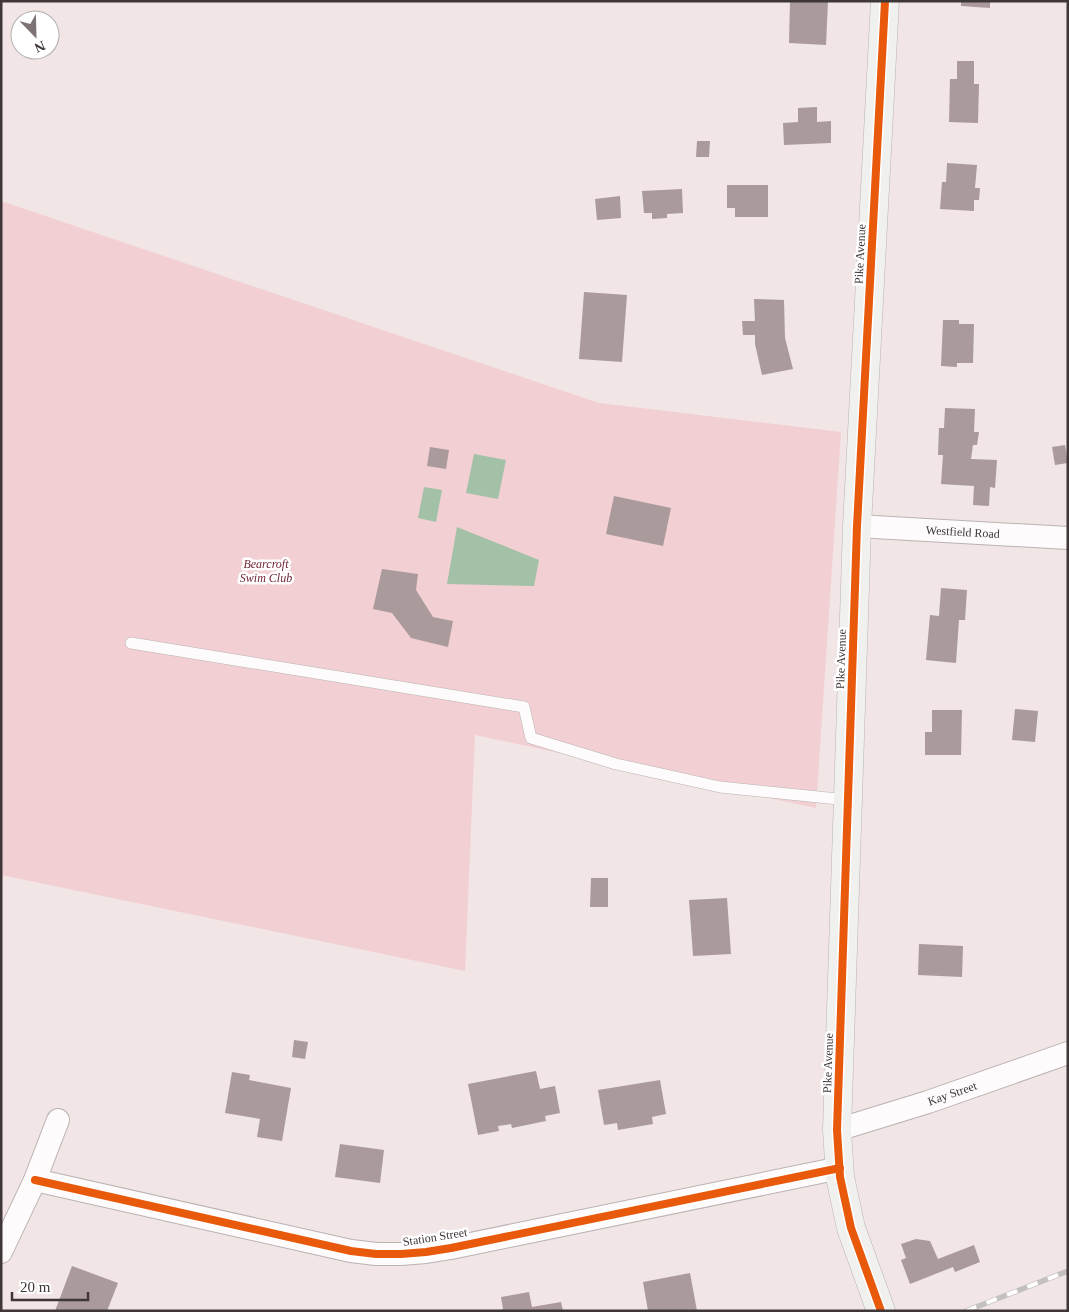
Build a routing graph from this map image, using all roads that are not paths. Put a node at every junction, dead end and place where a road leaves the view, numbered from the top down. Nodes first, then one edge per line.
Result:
1 (885, 1) edge
2 (857, 526) junction
3 (1068, 538) edge
4 (131, 643) dead end
5 (848, 800) junction
6 (1068, 1053) edge
7 (58, 1120) dead end
8 (837, 1130) junction
9 (840, 1168) junction
10 (34, 1180) junction
11 (1, 1252) edge
12 (881, 1311) edge

1 - 2 street, Pike Avenue
2 - 3 street, Westfield Road
2 - 5 street, Pike Avenue
4 - 5 lane
5 - 8 street, Pike Avenue
6 - 8 street, Kay Street
7 - 10 street
8 - 9 street, Pike Avenue
9 - 10 street, Station Street
9 - 12 street, Pike Avenue
10 - 11 street

